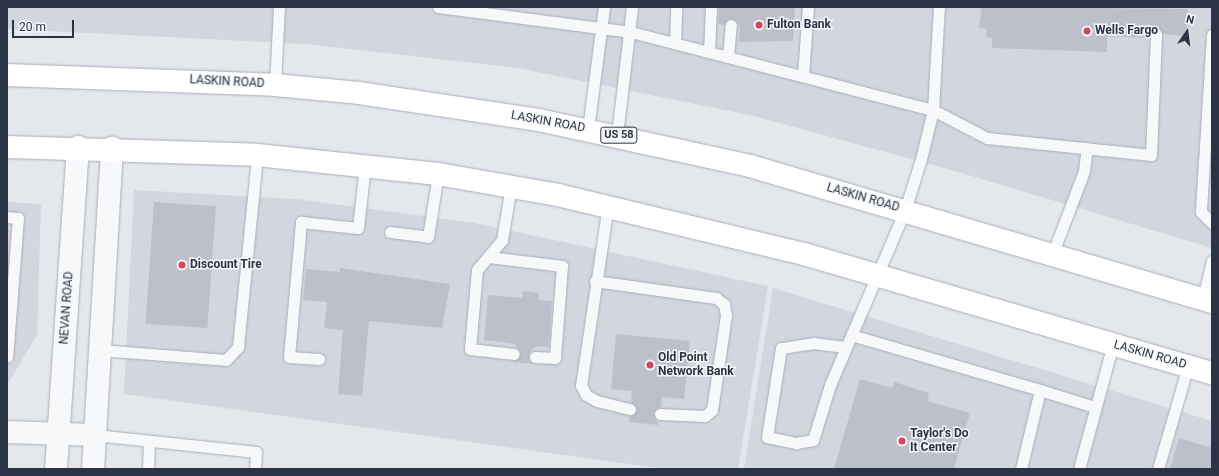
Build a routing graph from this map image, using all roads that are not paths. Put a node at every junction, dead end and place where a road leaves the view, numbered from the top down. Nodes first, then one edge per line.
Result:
1 (279, 7) edge
2 (438, 7) edge
3 (604, 7) edge
4 (632, 7) edge
5 (676, 7) edge
6 (711, 7) edge
7 (808, 7) edge
8 (939, 7) edge
9 (731, 25) dead end
10 (603, 26) junction
11 (631, 32) junction
12 (1156, 34) dead end
13 (1212, 35) edge
14 (674, 43) junction
15 (709, 52) junction
16 (728, 57) junction
17 (7, 75) edge
18 (803, 76) junction
19 (275, 85) junction
20 (933, 110) junction
21 (1210, 111) edge
22 (588, 129) junction
23 (617, 135) junction
24 (7, 147) edge
25 (78, 148) junction
26 (112, 148) junction
27 (1087, 148) junction
28 (257, 155) junction
29 (365, 165) junction
30 (438, 174) junction
31 (511, 186) junction
32 (608, 205) junction
33 (905, 210) junction
34 (13, 217) edge
35 (1212, 223) edge
36 (390, 232) dead end
37 (1052, 254) junction
38 (489, 257) junction
39 (1212, 261) edge
40 (879, 275) junction
41 (595, 281) junction
42 (1207, 301) edge
43 (851, 335) junction
44 (1113, 344) junction
45 (845, 347) junction
46 (100, 350) junction
47 (514, 354) dead end
48 (7, 357) edge
49 (535, 357) dead end
50 (319, 359) dead end
51 (1188, 366) junction
52 (1212, 373) edge
53 (1040, 390) junction
54 (1095, 407) junction
55 (630, 409) dead end
56 (660, 414) dead end
57 (7, 432) edge
58 (58, 433) junction
59 (95, 435) junction
60 (149, 441) junction
61 (56, 469) edge
62 (93, 469) edge
63 (148, 469) edge
64 (255, 469) edge
65 (1020, 469) edge
66 (1079, 469) edge
67 (1158, 469) edge

1 - 19 lane
2 - 10 lane
3 - 10 lane
4 - 11 lane
5 - 14 lane
6 - 15 lane
7 - 18 lane
8 - 20 lane
9 - 16 lane
10 - 11 lane
10 - 22 lane
11 - 14 lane
11 - 23 lane
12 - 27 lane
13 - 21 lane
14 - 15 lane
15 - 16 lane
16 - 18 lane
17 - 19 main road, LASKIN ROAD / US 58
18 - 20 lane
19 - 22 main road, LASKIN ROAD / US 58
20 - 27 lane
20 - 33 lane
21 - 35 lane
22 - 23 main road, LASKIN ROAD / US 58
23 - 33 main road, LASKIN ROAD / US 58
24 - 25 main road, LASKIN ROAD
25 - 26 main road, LASKIN ROAD
25 - 58 street, NEVAN ROAD
26 - 28 main road, LASKIN ROAD
26 - 46 street
27 - 37 lane
28 - 29 main road, LASKIN ROAD
28 - 46 lane
29 - 30 main road, LASKIN ROAD
29 - 50 lane
30 - 31 main road, LASKIN ROAD
30 - 36 lane
31 - 32 main road, LASKIN ROAD
31 - 38 lane
32 - 40 main road, LASKIN ROAD
32 - 41 lane
33 - 37 main road, LASKIN ROAD / US 58
33 - 40 lane
34 - 48 lane
37 - 42 main road, LASKIN ROAD / US 58
38 - 47 lane
38 - 49 lane
39 - 42 lane
40 - 43 lane
40 - 44 main road, LASKIN ROAD
41 - 55 lane
41 - 56 lane
43 - 45 lane
43 - 53 lane
44 - 51 main road, LASKIN ROAD
44 - 54 lane
45 - 45 lane
46 - 59 street
51 - 52 main road, LASKIN ROAD
51 - 67 lane
53 - 54 lane
53 - 65 lane
54 - 66 lane
57 - 58 street
58 - 59 street
58 - 61 street, NEVAN ROAD
59 - 60 lane
59 - 62 street
60 - 63 lane
60 - 64 lane

